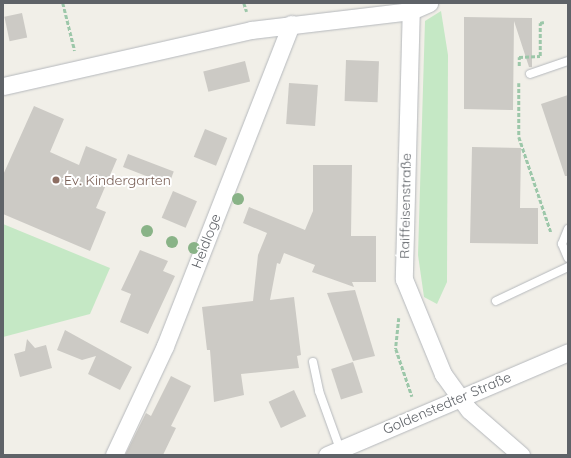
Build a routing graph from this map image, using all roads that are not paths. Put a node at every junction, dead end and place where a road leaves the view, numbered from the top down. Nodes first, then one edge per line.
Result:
1 (429, 3) edge
2 (411, 7) edge
3 (291, 24) junction
4 (568, 61) edge
5 (530, 74) dead end
6 (3, 86) edge
7 (568, 229) edge
8 (568, 258) edge
9 (568, 267) edge
10 (496, 301) dead end
11 (568, 352) edge
12 (313, 362) dead end
13 (459, 397) junction
14 (334, 452) edge
15 (114, 455) edge
16 (521, 455) edge

1 - 2 street
2 - 3 street
2 - 13 street, Raiffeisenstraße
3 - 6 street
3 - 15 street, Heidloge
4 - 5 lane
7 - 8 lane
9 - 10 lane
11 - 13 street, Goldenstedter Straße
12 - 14 lane
13 - 14 street, Goldenstedter Straße
13 - 16 street, Raiffeisenstraße

